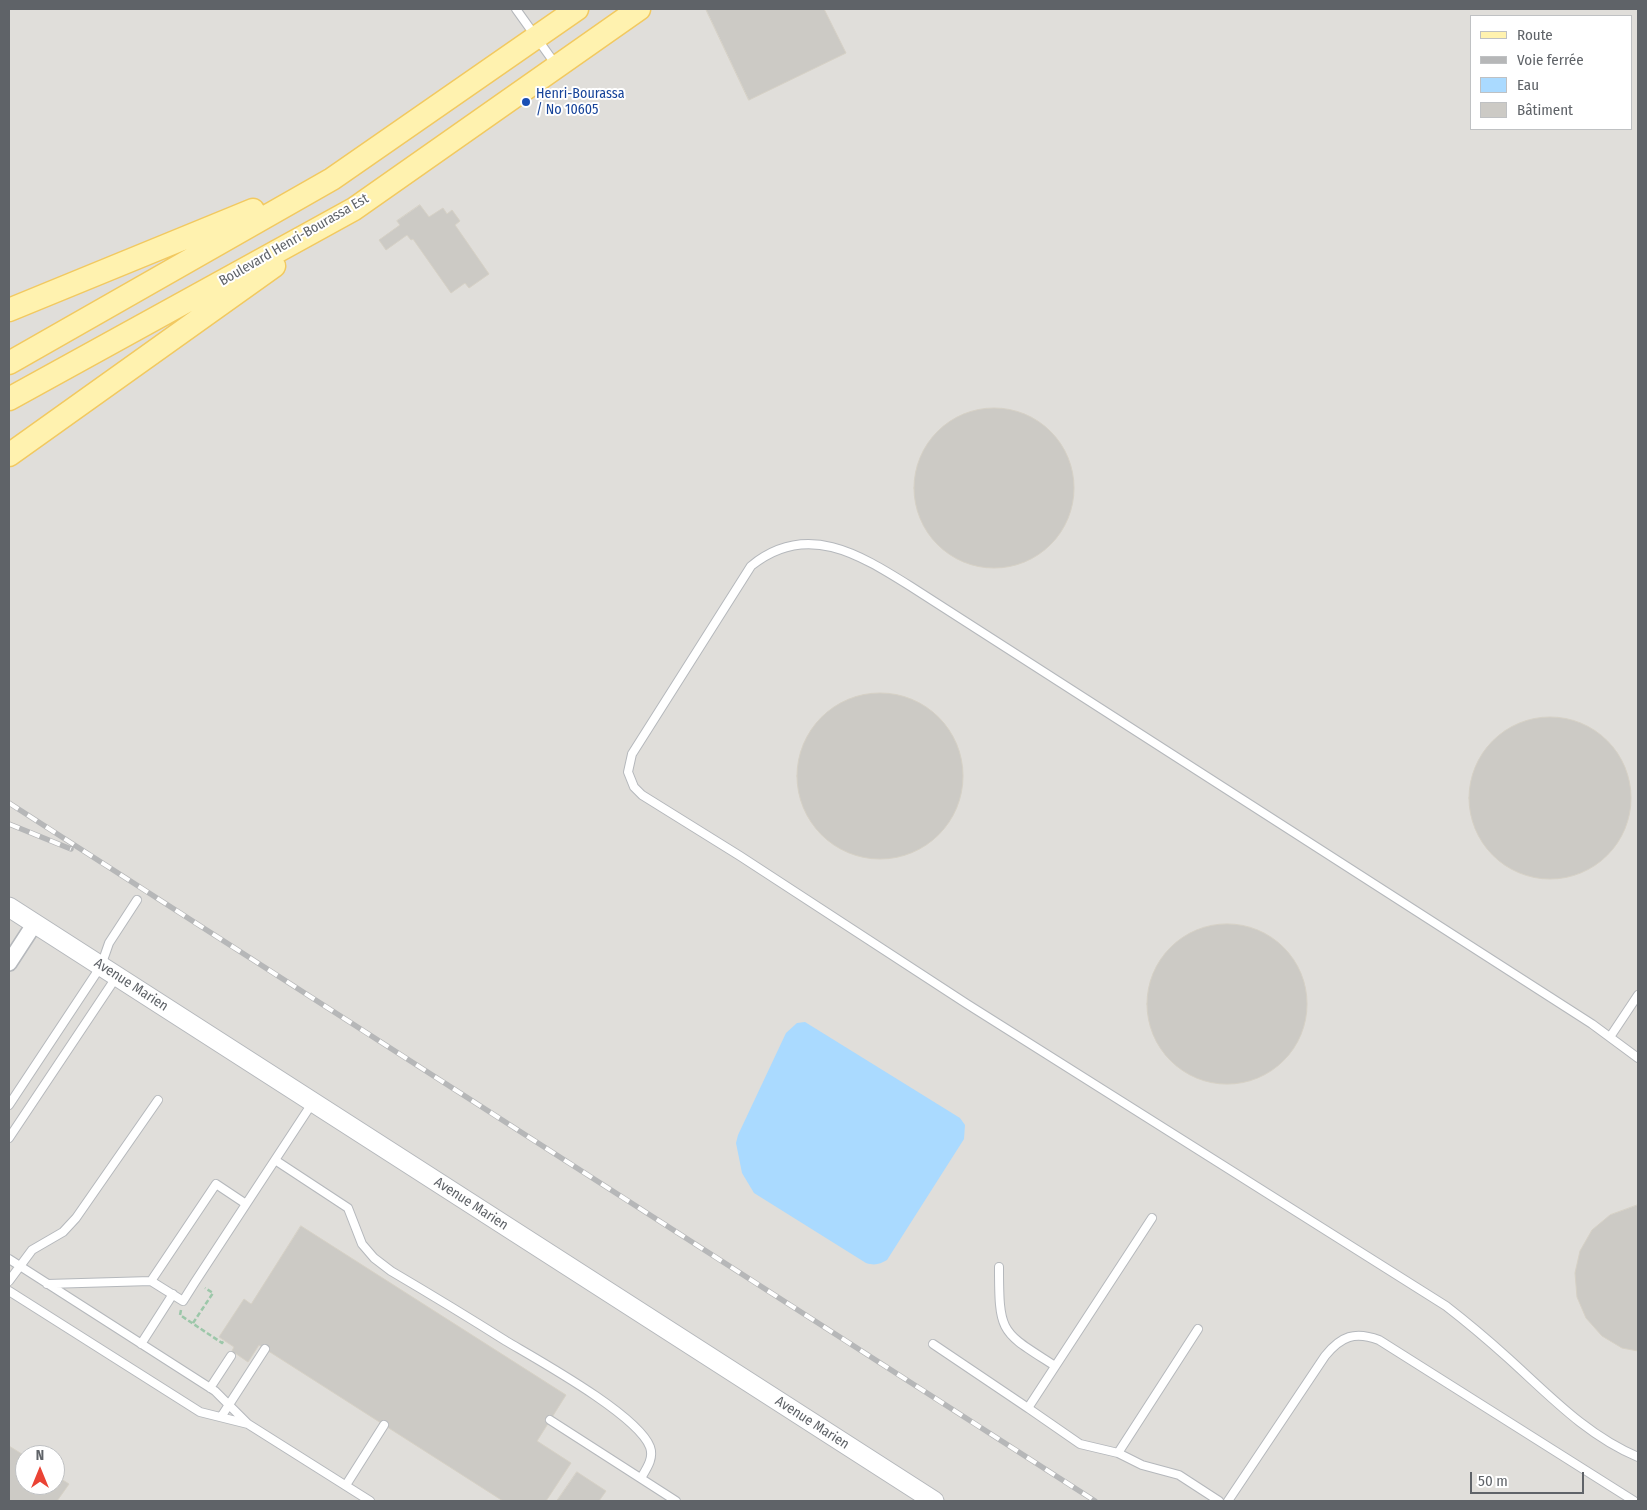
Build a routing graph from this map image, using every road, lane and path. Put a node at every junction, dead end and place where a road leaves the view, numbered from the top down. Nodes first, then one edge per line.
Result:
1 (516, 9) edge
2 (577, 9) edge
3 (639, 9) edge
4 (535, 36) junction
5 (557, 67) junction
6 (332, 179) junction
7 (354, 209) junction
8 (9, 310) edge
9 (9, 363) edge
10 (9, 399) edge
11 (9, 455) edge
12 (137, 900) dead end
13 (9, 906) edge
14 (35, 923) junction
15 (9, 963) edge
16 (101, 966) junction
17 (117, 976) junction
18 (1638, 995) edge
19 (1610, 1037) junction
20 (1638, 1058) edge
21 (158, 1100) dead end
22 (313, 1102) junction
23 (9, 1106) edge
24 (9, 1138) edge
25 (275, 1160) junction
26 (246, 1204) junction
27 (1152, 1218) dead end
28 (9, 1259) edge
29 (19, 1266) junction
30 (999, 1268) dead end
31 (9, 1281) edge
32 (152, 1281) junction
33 (47, 1284) junction
34 (9, 1292) edge
35 (213, 1293) dead end
36 (173, 1294) junction
37 (180, 1315) dead end
38 (193, 1324) junction
39 (1198, 1329) dead end
40 (224, 1340) dead end
41 (141, 1344) junction
42 (933, 1344) dead end
43 (265, 1349) dead end
44 (230, 1356) dead end
45 (1055, 1366) junction
46 (210, 1388) junction
47 (229, 1405) junction
48 (1028, 1408) junction
49 (221, 1417) junction
50 (550, 1420) dead end
51 (248, 1424) junction
52 (384, 1425) dead end
53 (1118, 1453) junction
54 (1638, 1457) edge
55 (641, 1478) junction
56 (346, 1485) junction
57 (1209, 1498) edge
58 (370, 1501) edge
59 (676, 1501) edge
60 (934, 1501) edge
61 (1219, 1501) edge
62 (1228, 1501) edge
63 (1634, 1501) edge

1 - 4 lane
2 - 4 main road
3 - 5 main road, Boulevard Henri-Bourassa Est
4 - 5 lane
4 - 6 main road
5 - 7 main road, Boulevard Henri-Bourassa Est
6 - 8 main road
6 - 9 main road
7 - 10 main road, Boulevard Henri-Bourassa Est
7 - 11 main road
12 - 16 lane
13 - 14 street, Avenue Marien
14 - 15 street
14 - 16 street, Avenue Marien
16 - 17 street, Avenue Marien
16 - 23 lane
17 - 22 street, Avenue Marien
17 - 24 lane
18 - 19 lane
19 - 20 lane
19 - 54 lane
21 - 29 lane
22 - 25 lane
22 - 60 street, Avenue Marien
25 - 26 lane
25 - 55 lane
26 - 32 lane
26 - 36 lane
27 - 45 lane
28 - 29 lane
29 - 31 lane
29 - 33 lane
30 - 45 lane
32 - 33 lane
32 - 36 lane
33 - 41 lane
34 - 49 lane
35 - 38 path
36 - 41 lane
37 - 38 path
38 - 40 path
39 - 53 lane
41 - 46 lane
42 - 48 lane
43 - 47 lane
44 - 46 lane
45 - 48 lane
46 - 47 lane
47 - 49 lane
47 - 51 lane
48 - 53 lane
49 - 51 lane
50 - 55 lane
51 - 56 lane
52 - 56 lane
53 - 57 lane
55 - 59 lane
56 - 58 lane
57 - 61 lane
62 - 63 lane

